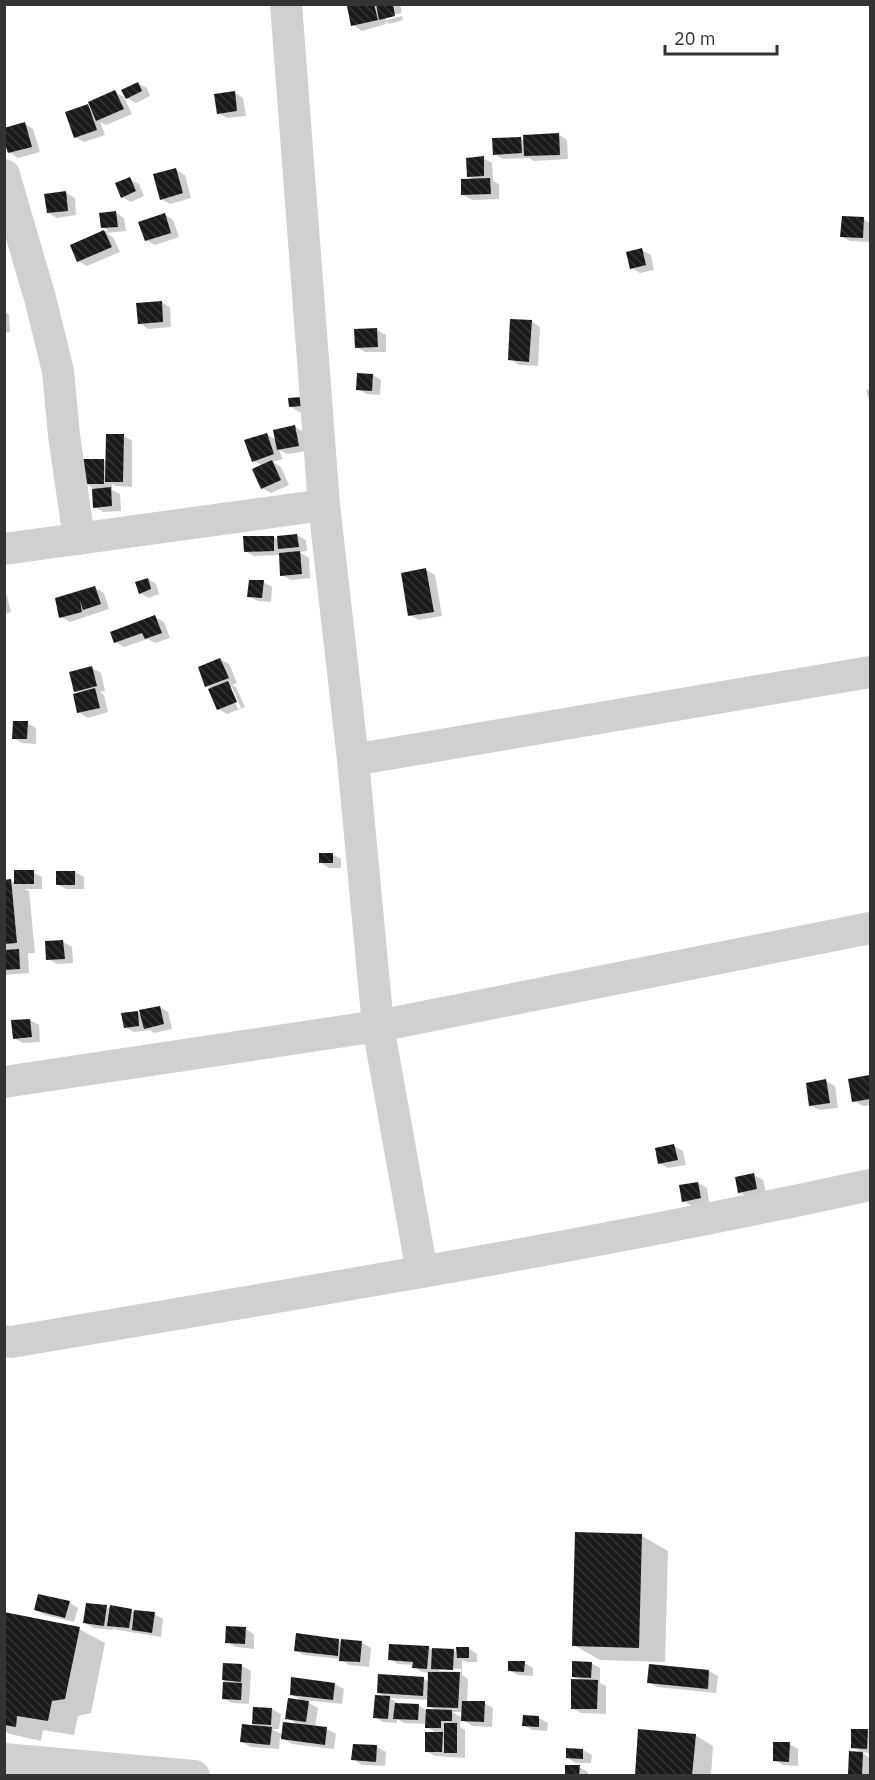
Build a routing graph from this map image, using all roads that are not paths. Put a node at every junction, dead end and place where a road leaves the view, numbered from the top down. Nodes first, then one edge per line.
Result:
1 (286, 4) edge
2 (4, 175) edge
3 (324, 505) junction
4 (79, 539) junction
5 (4, 549) edge
6 (870, 672) edge
7 (353, 760) junction
8 (870, 928) edge
9 (378, 1026) junction
10 (4, 1082) edge
11 (870, 1185) edge
12 (422, 1272) junction
13 (4, 1341) edge
14 (4, 1759) edge
15 (194, 1776) edge

1 - 3 street
2 - 4 street
3 - 4 street
3 - 7 street
4 - 5 street
6 - 7 street
7 - 9 street
8 - 9 street
9 - 10 street
9 - 12 street
11 - 12 street
12 - 13 street
14 - 15 street

